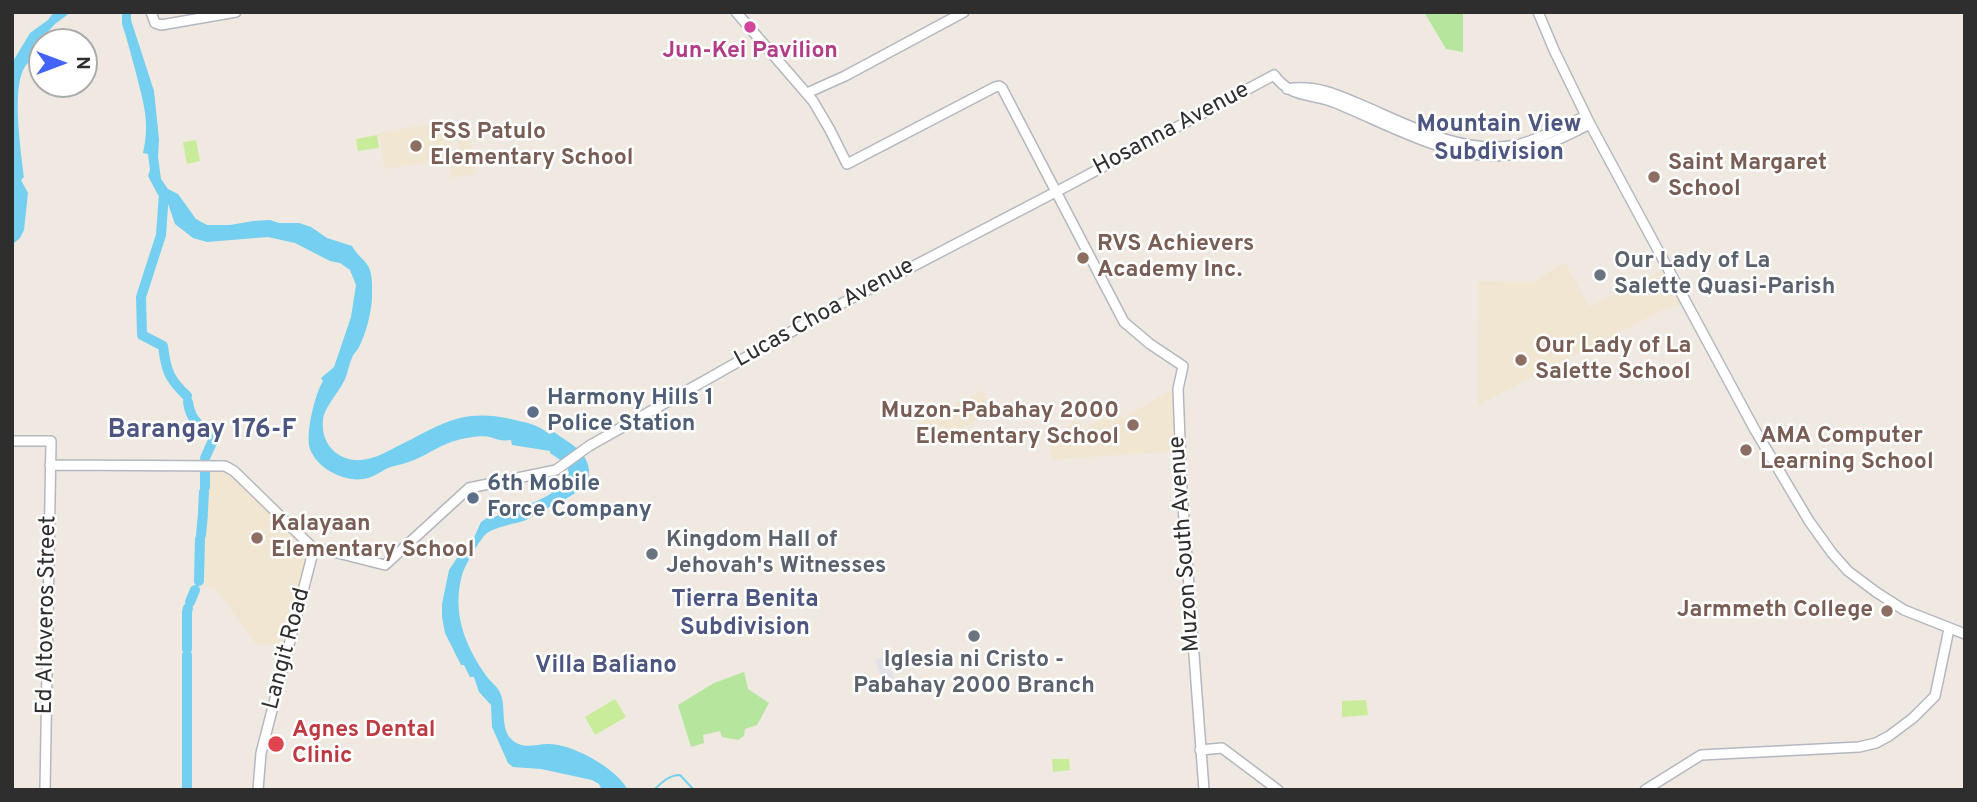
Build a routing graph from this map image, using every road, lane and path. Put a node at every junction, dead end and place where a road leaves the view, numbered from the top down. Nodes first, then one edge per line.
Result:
1 (151, 12) edge
2 (236, 12) edge
3 (736, 12) edge
4 (964, 12) edge
5 (1538, 12) edge
6 (807, 93) junction
7 (1588, 120) junction
8 (1069, 185) joint
9 (1057, 191) junction
10 (12, 441) edge
11 (50, 465) junction
12 (315, 550) junction
13 (1949, 629) junction
14 (1965, 634) edge
15 (1200, 750) junction
16 (45, 790) edge
17 (258, 790) edge
18 (1204, 790) edge
19 (1278, 790) edge
20 (1645, 790) edge

1 - 2 street
3 - 6 street
4 - 6 street
5 - 7 street
6 - 9 street
7 - 8 street, Hosanna Avenue
7 - 13 street
8 - 9 street, Lucas Choa Avenue
9 - 12 street, Lucas Choa Avenue
9 - 15 street, Muzon South Avenue
10 - 11 street, Ed Altoveros Street
11 - 12 street
11 - 16 street, Ed Altoveros Street
12 - 17 street, Langit Road
13 - 14 street
13 - 20 street
15 - 18 street, Muzon South Avenue
15 - 19 street

